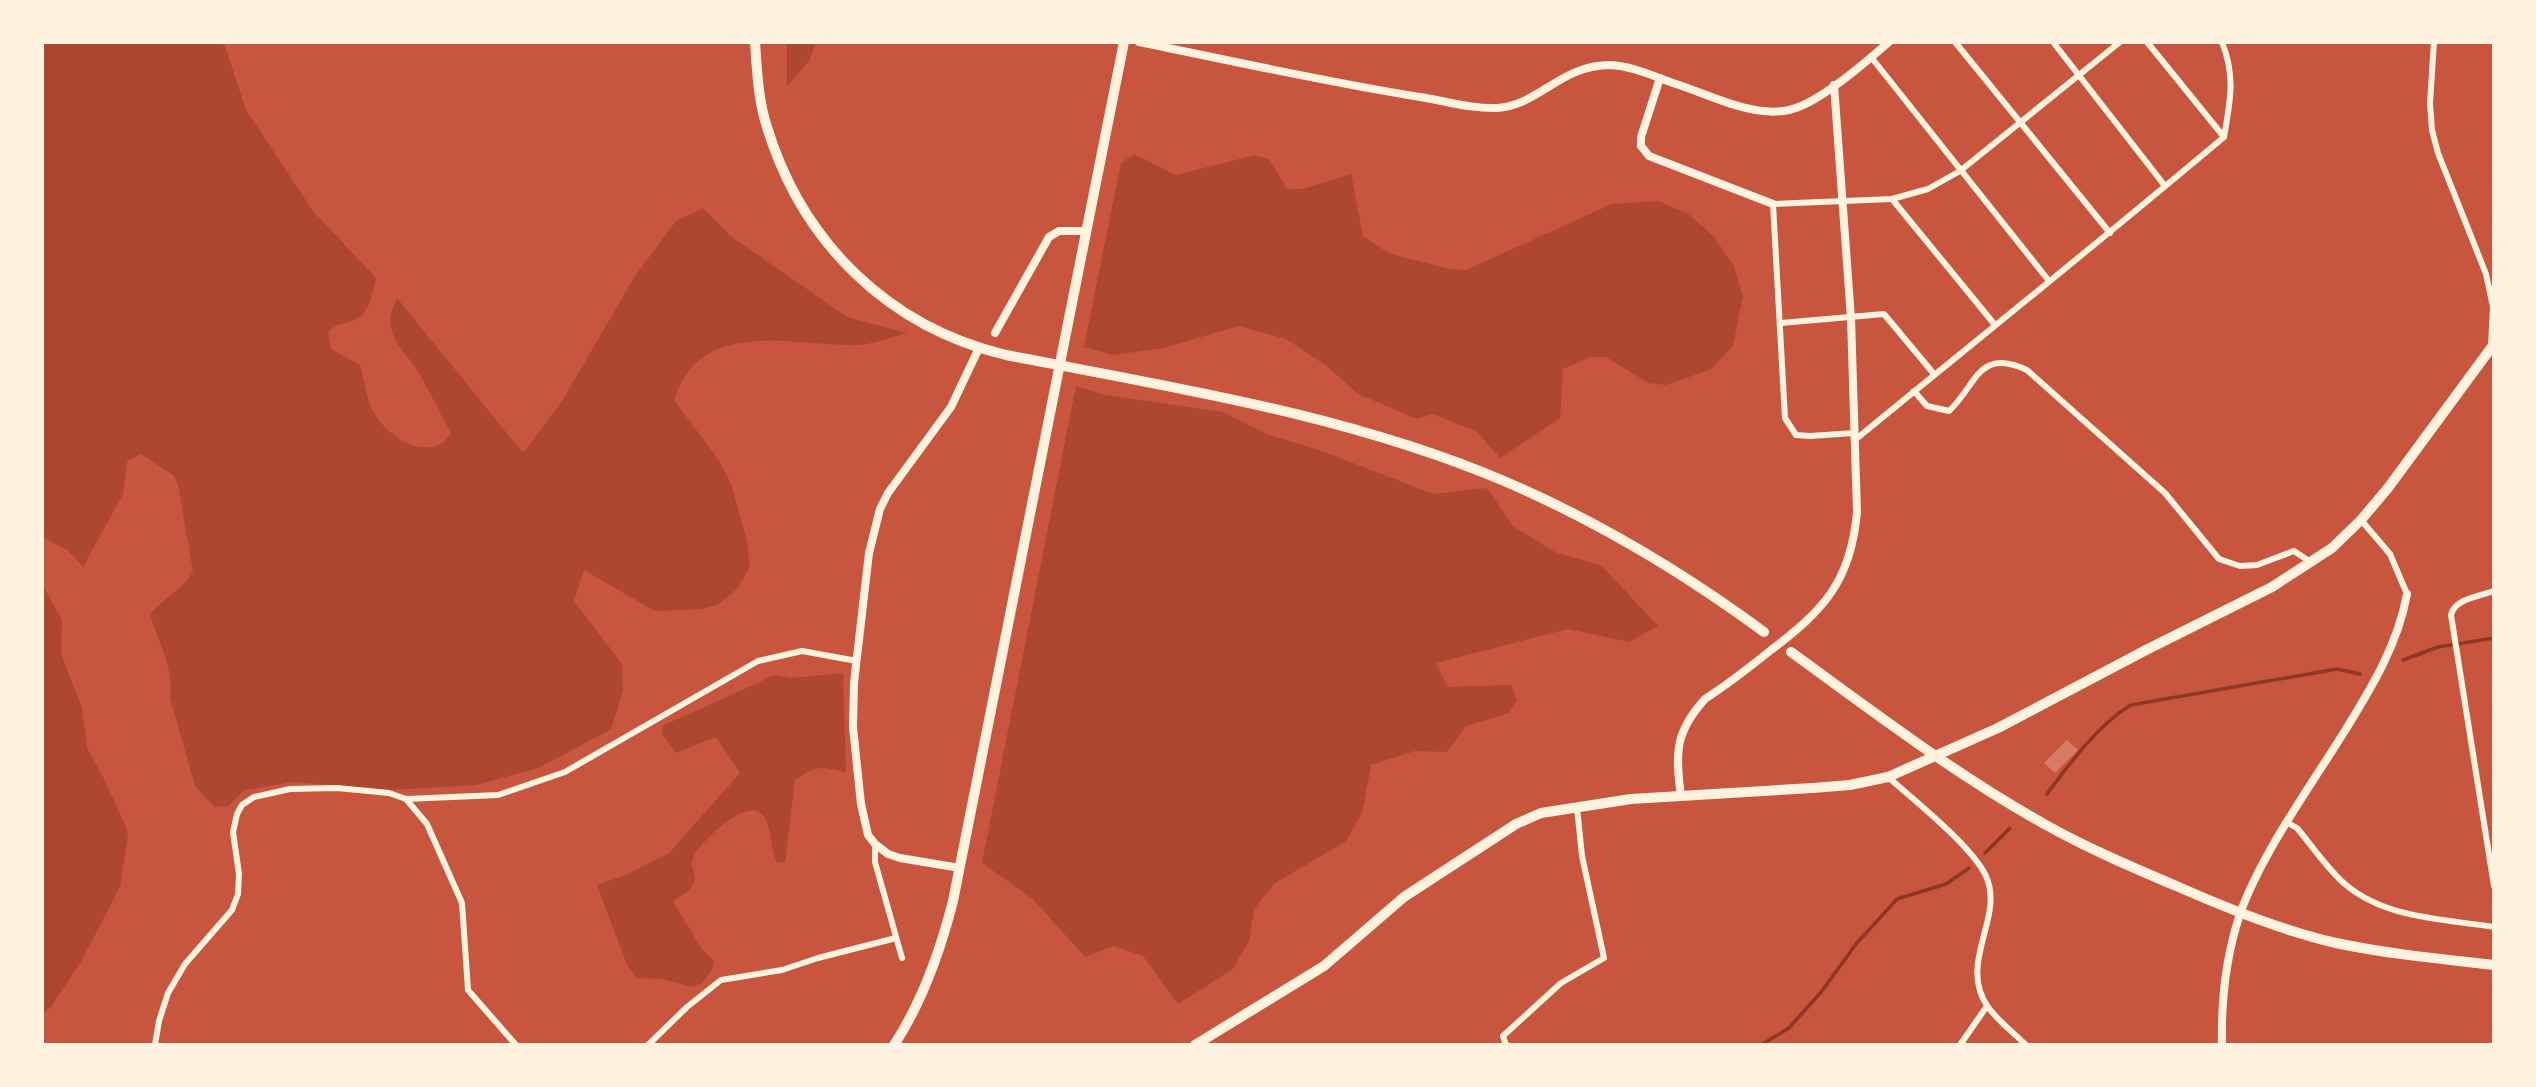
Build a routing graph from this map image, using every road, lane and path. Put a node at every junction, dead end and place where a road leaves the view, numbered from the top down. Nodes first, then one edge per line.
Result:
1 (755, 42) edge
2 (1124, 42) edge
3 (1139, 42) edge
4 (1889, 42) edge
5 (1955, 42) edge
6 (2053, 42) edge
7 (2120, 42) edge
8 (2147, 42) edge
9 (2222, 42) edge
10 (2434, 42) edge
11 (1871, 57) junction
12 (2079, 75) junction
13 (1660, 78) junction
14 (1834, 85) junction
15 (2019, 122) junction
16 (2224, 137) junction
17 (1960, 171) junction
18 (2165, 186) junction
19 (1892, 199) junction
20 (1843, 203) junction
21 (1773, 204) junction
22 (1087, 231) junction
23 (2110, 233) junction
24 (2049, 281) junction
25 (1851, 318) junction
26 (1781, 323) junction
27 (1995, 325) junction
28 (995, 333) dead end
29 (2493, 345) edge
30 (979, 348) junction
31 (1059, 365) junction
32 (1934, 374) junction
33 (1914, 391) junction
34 (1854, 437) junction
35 (2361, 520) junction
36 (2312, 563) junction
37 (2494, 591) edge
38 (2407, 594) joint
39 (1764, 632) dead end
40 (1791, 652) dead end
41 (857, 660) junction
42 (1936, 756) junction
43 (1888, 777) junction
44 (1681, 796) junction
45 (406, 799) junction
46 (1577, 807) junction
47 (2288, 823) junction
48 (875, 844) junction
49 (960, 868) junction
50 (2494, 886) edge
51 (2240, 914) junction
52 (2494, 927) edge
53 (896, 938) junction
54 (902, 958) dead end
55 (2494, 965) edge
56 (1987, 1006) junction
57 (155, 1045) edge
58 (516, 1045) edge
59 (648, 1045) edge
60 (894, 1045) edge
61 (1195, 1045) edge
62 (1506, 1045) edge
63 (1960, 1045) edge
64 (2026, 1045) edge
65 (2222, 1045) edge

1 - 30 highway
2 - 22 highway
3 - 13 street
4 - 11 street
5 - 15 street
6 - 12 street
7 - 12 street
8 - 16 street
9 - 16 street
10 - 29 street
11 - 14 street
11 - 17 street
12 - 15 street
12 - 18 street
13 - 14 street
13 - 21 street
14 - 20 street
15 - 17 street
15 - 23 street
16 - 18 street
17 - 19 street
17 - 24 street
18 - 23 street
19 - 20 street
19 - 27 street
20 - 21 street
20 - 25 street
21 - 26 street
22 - 28 street
22 - 31 highway
23 - 24 street
24 - 27 street
25 - 26 street
25 - 32 street
25 - 34 street
26 - 34 street
27 - 32 street
29 - 35 main road
30 - 31 highway
30 - 41 street
31 - 39 highway
31 - 49 highway
32 - 33 street
33 - 34 street
33 - 36 street
34 - 44 street
35 - 36 main road
35 - 38 street
36 - 42 main road
37 - 50 street
38 - 47 street
40 - 42 highway
41 - 45 street
41 - 48 street
42 - 43 main road
42 - 51 highway
43 - 44 main road
43 - 56 street
44 - 46 main road
45 - 57 street
45 - 58 street
46 - 61 main road
46 - 62 street
47 - 51 street
47 - 52 street
48 - 49 street
48 - 53 street
49 - 60 highway
51 - 55 highway
51 - 65 street
53 - 54 street
53 - 59 street
56 - 63 street
56 - 64 street

